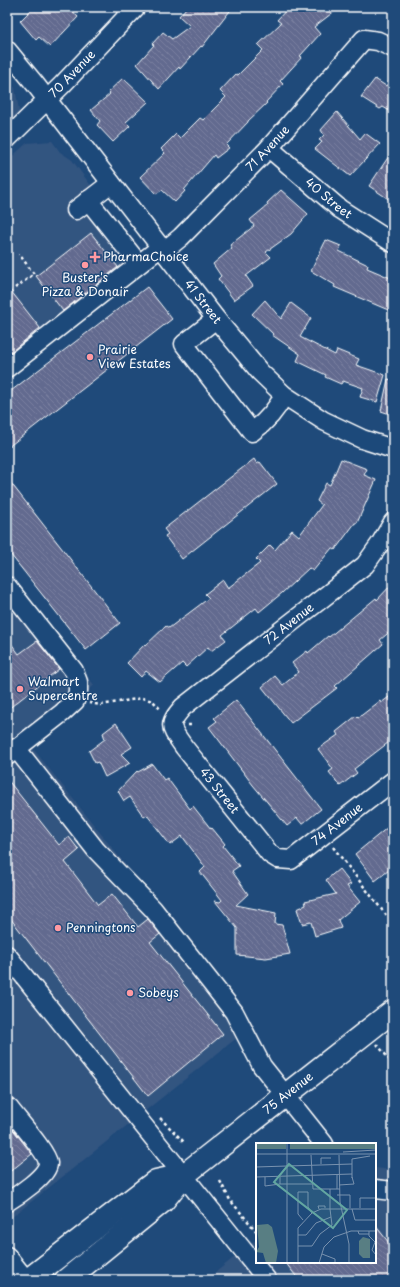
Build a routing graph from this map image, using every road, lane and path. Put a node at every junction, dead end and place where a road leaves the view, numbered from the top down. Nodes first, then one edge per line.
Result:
1 (136, 7) edge
2 (393, 48) edge
3 (7, 50) edge
4 (47, 100) junction
5 (7, 139) edge
6 (269, 148) junction
7 (111, 183) junction
8 (393, 243) edge
9 (162, 249) junction
10 (19, 254) dead end
11 (135, 259) dead end
12 (15, 288) dead end
13 (216, 319) junction
14 (7, 368) edge
15 (284, 395) junction
16 (393, 449) edge
17 (393, 522) edge
18 (7, 586) edge
19 (75, 701) junction
20 (153, 701) dead end
21 (175, 716) joint
22 (12, 752) edge
23 (393, 781) edge
24 (333, 847) dead end
25 (278, 859) joint
26 (386, 915) dead end
27 (7, 955) edge
28 (393, 1011) edge
29 (367, 1031) junction
30 (393, 1064) edge
31 (285, 1096) junction
32 (9, 1108) dead end
33 (155, 1113) dead end
34 (185, 1143) dead end
35 (323, 1143) edge
36 (184, 1175) junction
37 (220, 1181) dead end
38 (376, 1189) edge
39 (393, 1192) edge
40 (7, 1202) edge
41 (256, 1231) edge
42 (7, 1256) edge
43 (256, 1262) edge
44 (27, 1280) edge
45 (66, 1280) edge

1 - 4 street, 70 Avenue
2 - 6 street, 71 Avenue
3 - 4 street, 41 Street
4 - 5 street, 70 Avenue
4 - 7 street, 41 Street
6 - 8 street, 40 Street
6 - 9 street, 71 Avenue
7 - 9 street, 41 Street
7 - 11 street
9 - 13 street, 41 Street
9 - 14 street, 71 Avenue
10 - 12 path
13 - 15 street, 41 Street
13 - 15 street
15 - 16 street, 41 Street
17 - 21 street, 72 Avenue
18 - 19 street
19 - 20 path
19 - 22 street
21 - 25 street, 43 Street
22 - 31 street
23 - 25 street, 74 Avenue
24 - 26 path
27 - 36 street
28 - 29 main road, 75 Avenue
29 - 30 path
29 - 31 main road, 75 Avenue
31 - 35 street
31 - 36 main road, 75 Avenue
32 - 40 street
33 - 34 path
36 - 43 street
36 - 44 main road, 75 Avenue
36 - 45 main road, 75 Avenue
37 - 41 path
38 - 39 street
42 - 44 street

